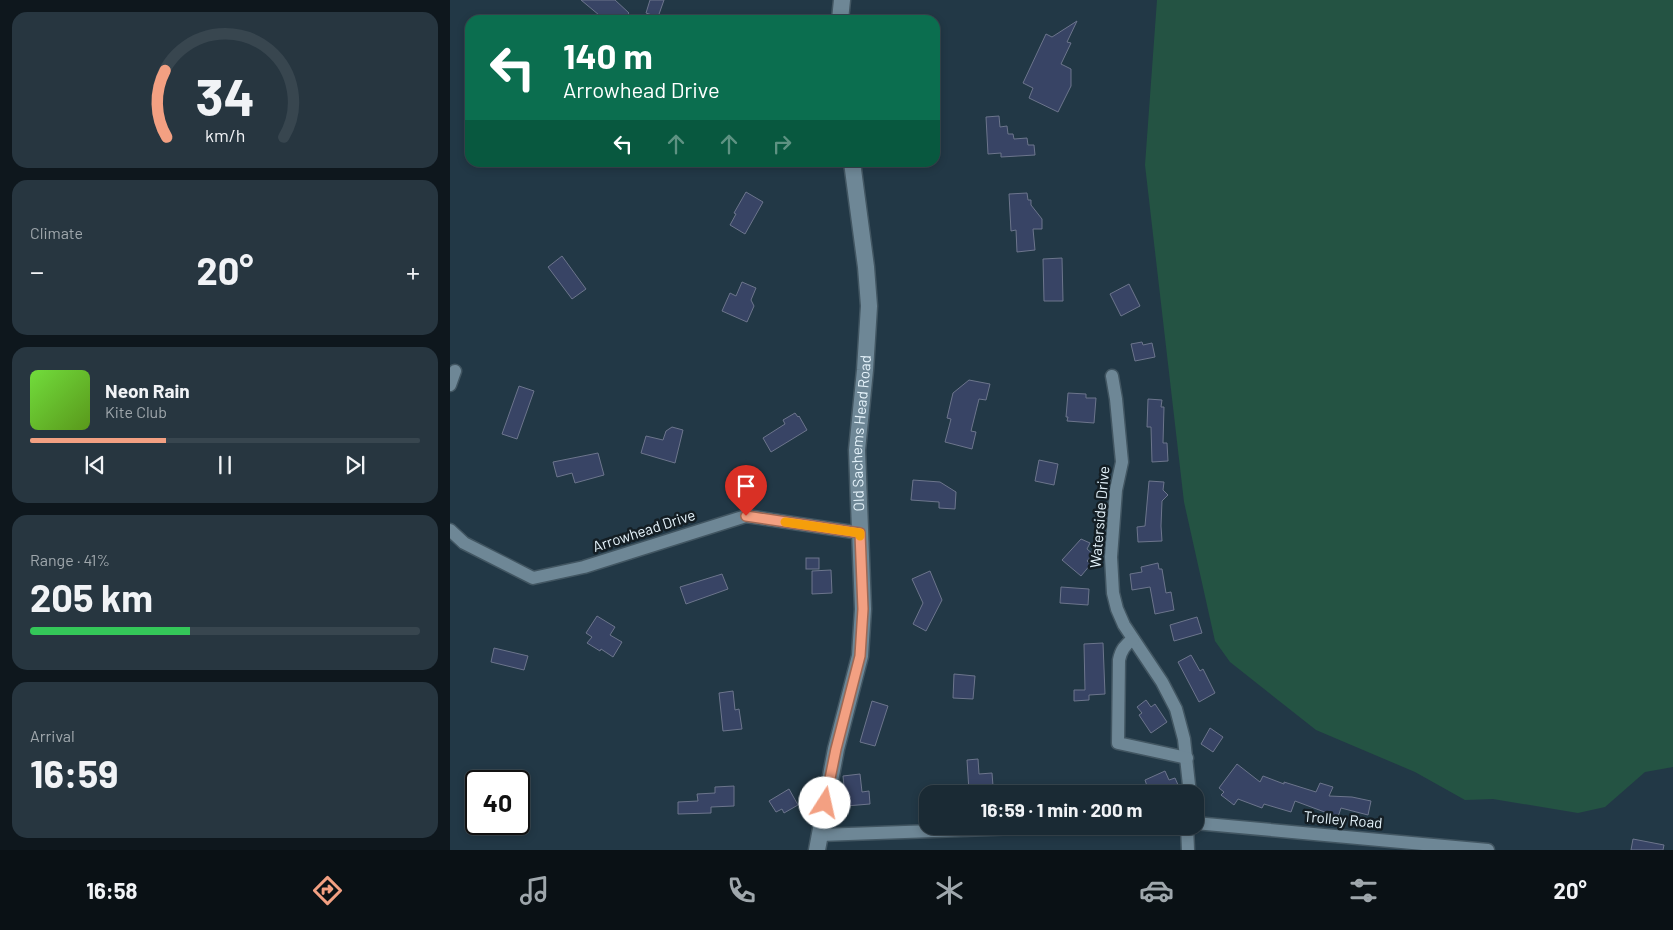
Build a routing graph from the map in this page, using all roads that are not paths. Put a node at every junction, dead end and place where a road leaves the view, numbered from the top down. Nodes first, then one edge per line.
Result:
1 (842, 0) edge
2 (840, 15) edge
3 (853, 167) edge
4 (455, 370) dead end
5 (1112, 376) dead end
6 (450, 386) edge
7 (450, 530) edge
8 (860, 533) junction
9 (1133, 639) junction
10 (1186, 758) junction
11 (1189, 785) edge
12 (1204, 824) edge
13 (940, 835) edge
14 (1187, 835) edge
15 (818, 843) edge
16 (1188, 850) edge
17 (1488, 850) edge

1 - 2 street
3 - 8 street, Old Sachems Head Road
4 - 6 street
5 - 9 street, Waterside Drive
7 - 8 street, Arrowhead Drive
8 - 15 street, Old Sachems Head Road
9 - 10 street, Waterside Drive
9 - 10 street
10 - 11 street, Waterside Drive
12 - 17 street, Trolley Road
13 - 15 street
14 - 16 street

